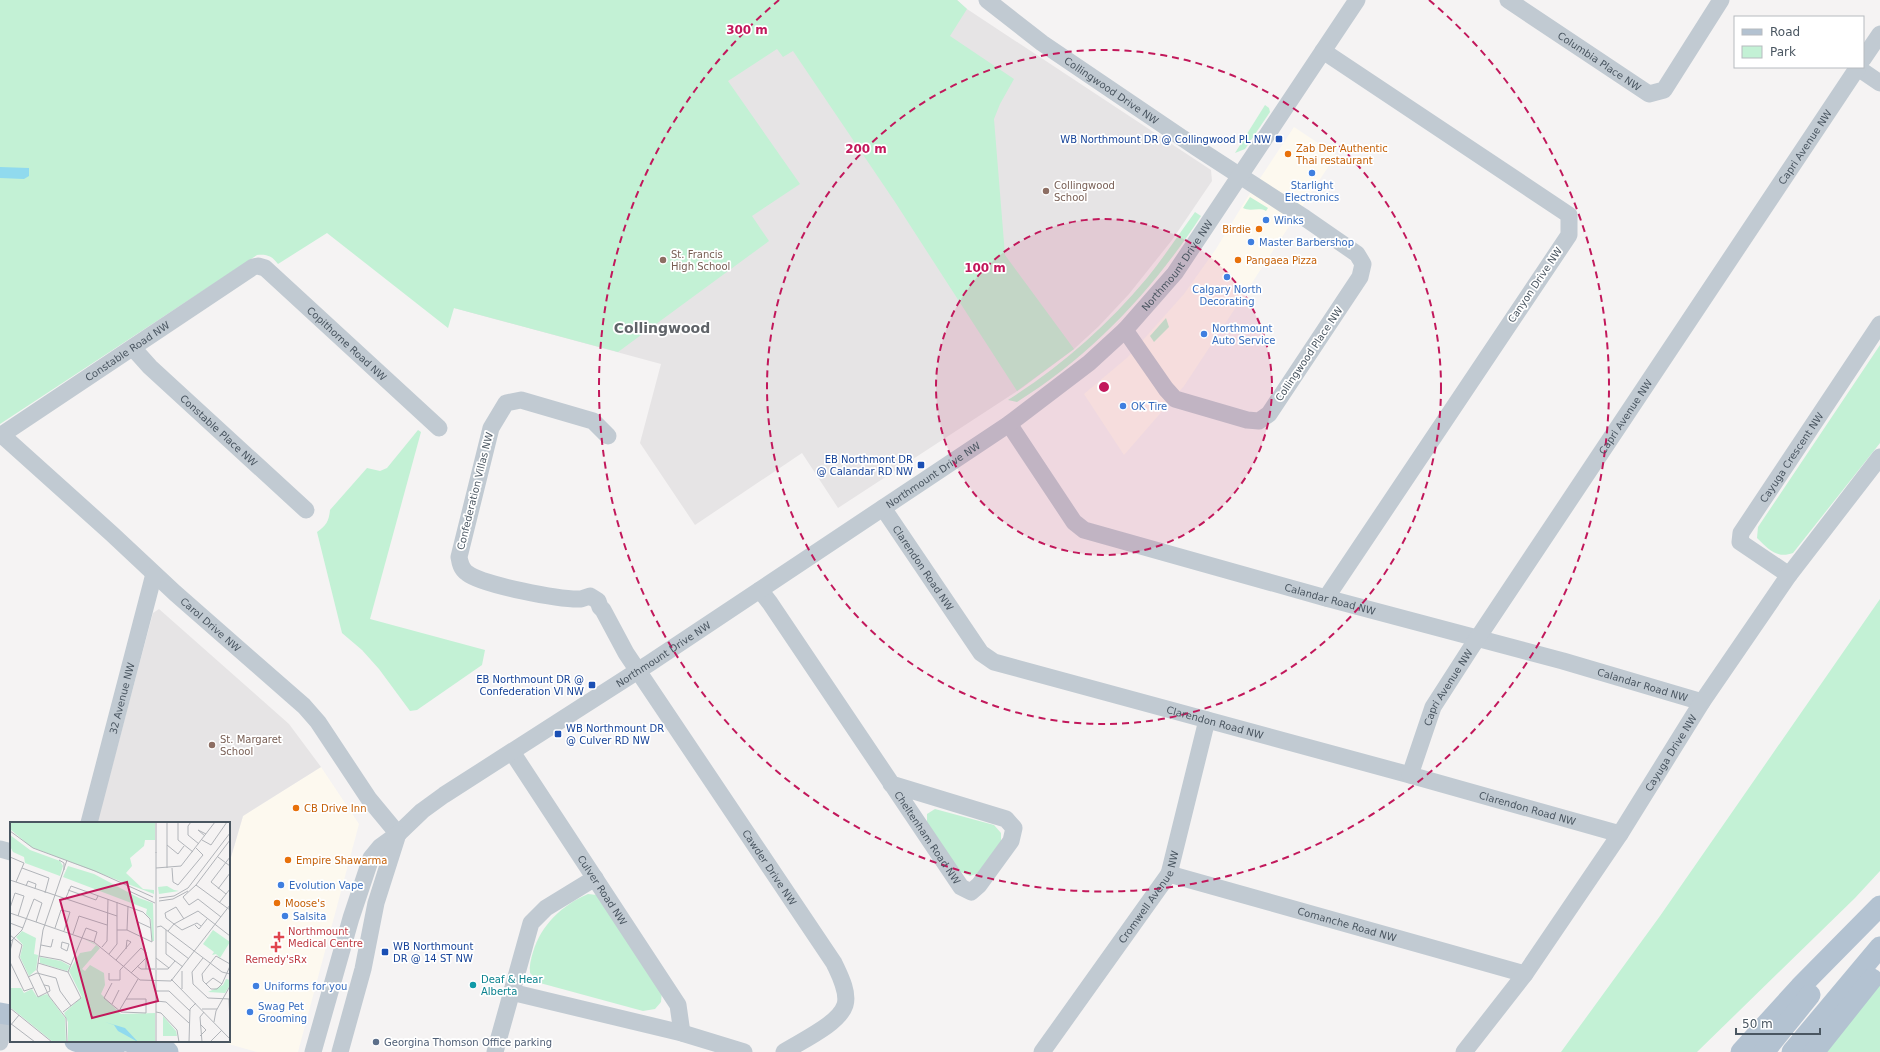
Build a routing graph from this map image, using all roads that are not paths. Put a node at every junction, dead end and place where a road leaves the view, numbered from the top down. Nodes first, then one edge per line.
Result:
1 (1357, 0) edge
2 (1508, 0) edge
3 (1721, 0) edge
4 (998, 4) edge
5 (1880, 34) edge
6 (1323, 51) junction
7 (1864, 59) edge
8 (1858, 68) edge
9 (1863, 68) edge
10 (1880, 83) edge
11 (1241, 176) junction
12 (253, 267) joint
13 (1880, 324) edge
14 (1125, 330) junction
15 (133, 348) junction
16 (1009, 424) junction
17 (439, 428) dead end
18 (1, 435) edge
19 (608, 436) dead end
20 (1880, 457) edge
21 (883, 508) junction
22 (306, 510) dead end
23 (154, 574) junction
24 (1789, 575) junction
25 (760, 590) junction
26 (1326, 598) junction
27 (1477, 639) junction
28 (638, 671) junction
29 (1702, 702) junction
30 (1207, 720) junction
31 (512, 752) junction
32 (1410, 775) junction
33 (891, 784) junction
34 (89, 822) edge
35 (398, 834) junction
36 (1620, 834) junction
37 (0, 849) edge
38 (10, 852) edge
39 (1169, 874) junction
40 (595, 878) junction
41 (1880, 908) edge
42 (1880, 947) edge
43 (1880, 968) edge
44 (1525, 974) junction
45 (511, 992) junction
46 (7, 1015) edge
47 (682, 1033) junction
48 (0, 1042) edge
49 (79, 1042) edge
50 (132, 1042) edge
51 (114, 1052) edge
52 (168, 1052) edge
53 (313, 1052) edge
54 (340, 1052) edge
55 (495, 1052) edge
56 (744, 1052) edge
57 (784, 1052) edge
58 (1042, 1052) edge
59 (1464, 1052) edge
60 (1741, 1052) edge
61 (1764, 1052) edge
62 (1792, 1052) edge
63 (1814, 1052) edge

1 - 6 street, Northmount Drive NW
2 - 3 street, Columbia Place NW
4 - 11 street, Collingwood Drive NW
5 - 7 street, Capri Avenue NW
6 - 11 street, Northmount Drive NW
6 - 26 street, Canyon Drive NW
8 - 27 street, Capri Avenue NW
9 - 10 street
11 - 14 street, Northmount Drive NW
11 - 14 street, Collingwood Place NW
12 - 15 street, Constable Road NW
12 - 17 street, Copithorne Road NW
13 - 24 street, Cayuga Crescent NW
14 - 16 street, Northmount Drive NW
15 - 18 street, Constable Road NW
15 - 22 street, Constable Place NW
16 - 21 street, Northmount Drive NW
16 - 26 street, Calandar Road NW
18 - 23 street, Carol Drive NW
19 - 28 street, Confederation Villas NW
20 - 24 street, Cayuga Drive NW
21 - 25 street, Northmount Drive NW
21 - 30 street, Clarendon Road NW
23 - 34 street, 32 Avenue NW
23 - 35 street, Carol Drive NW
24 - 29 street, Cayuga Drive NW
25 - 28 street, Northmount Drive NW
25 - 33 street, Cheltenham Road NW
26 - 27 street, Calandar Road NW
27 - 29 street, Calandar Road NW
27 - 32 street, Capri Avenue NW
28 - 31 street, Northmount Drive NW
28 - 57 street, Cawder Drive NW
29 - 36 street, Cayuga Drive NW
30 - 32 street, Clarendon Road NW
30 - 39 street, Cromwell Avenue NW
31 - 35 street, Northmount Drive NW
31 - 40 street, Culver Road NW
32 - 36 street, Clarendon Road NW
33 - 33 street, Cheltenham Road NW
35 - 53 street, Northmount Drive NW
35 - 54 street, Northmount Drive NW
36 - 44 street, Cayuga Drive NW
37 - 38 street
39 - 44 street, Comanche Road NW
39 - 58 street, Cromwell Avenue NW
40 - 45 street
40 - 47 street, Culver Road NW
41 - 60 main road
41 - 61 main road
42 - 62 main road
43 - 63 main road
44 - 59 street, Cayuga Drive NW
45 - 47 street
45 - 55 street
46 - 48 street
47 - 56 street
49 - 51 main road
50 - 52 main road

